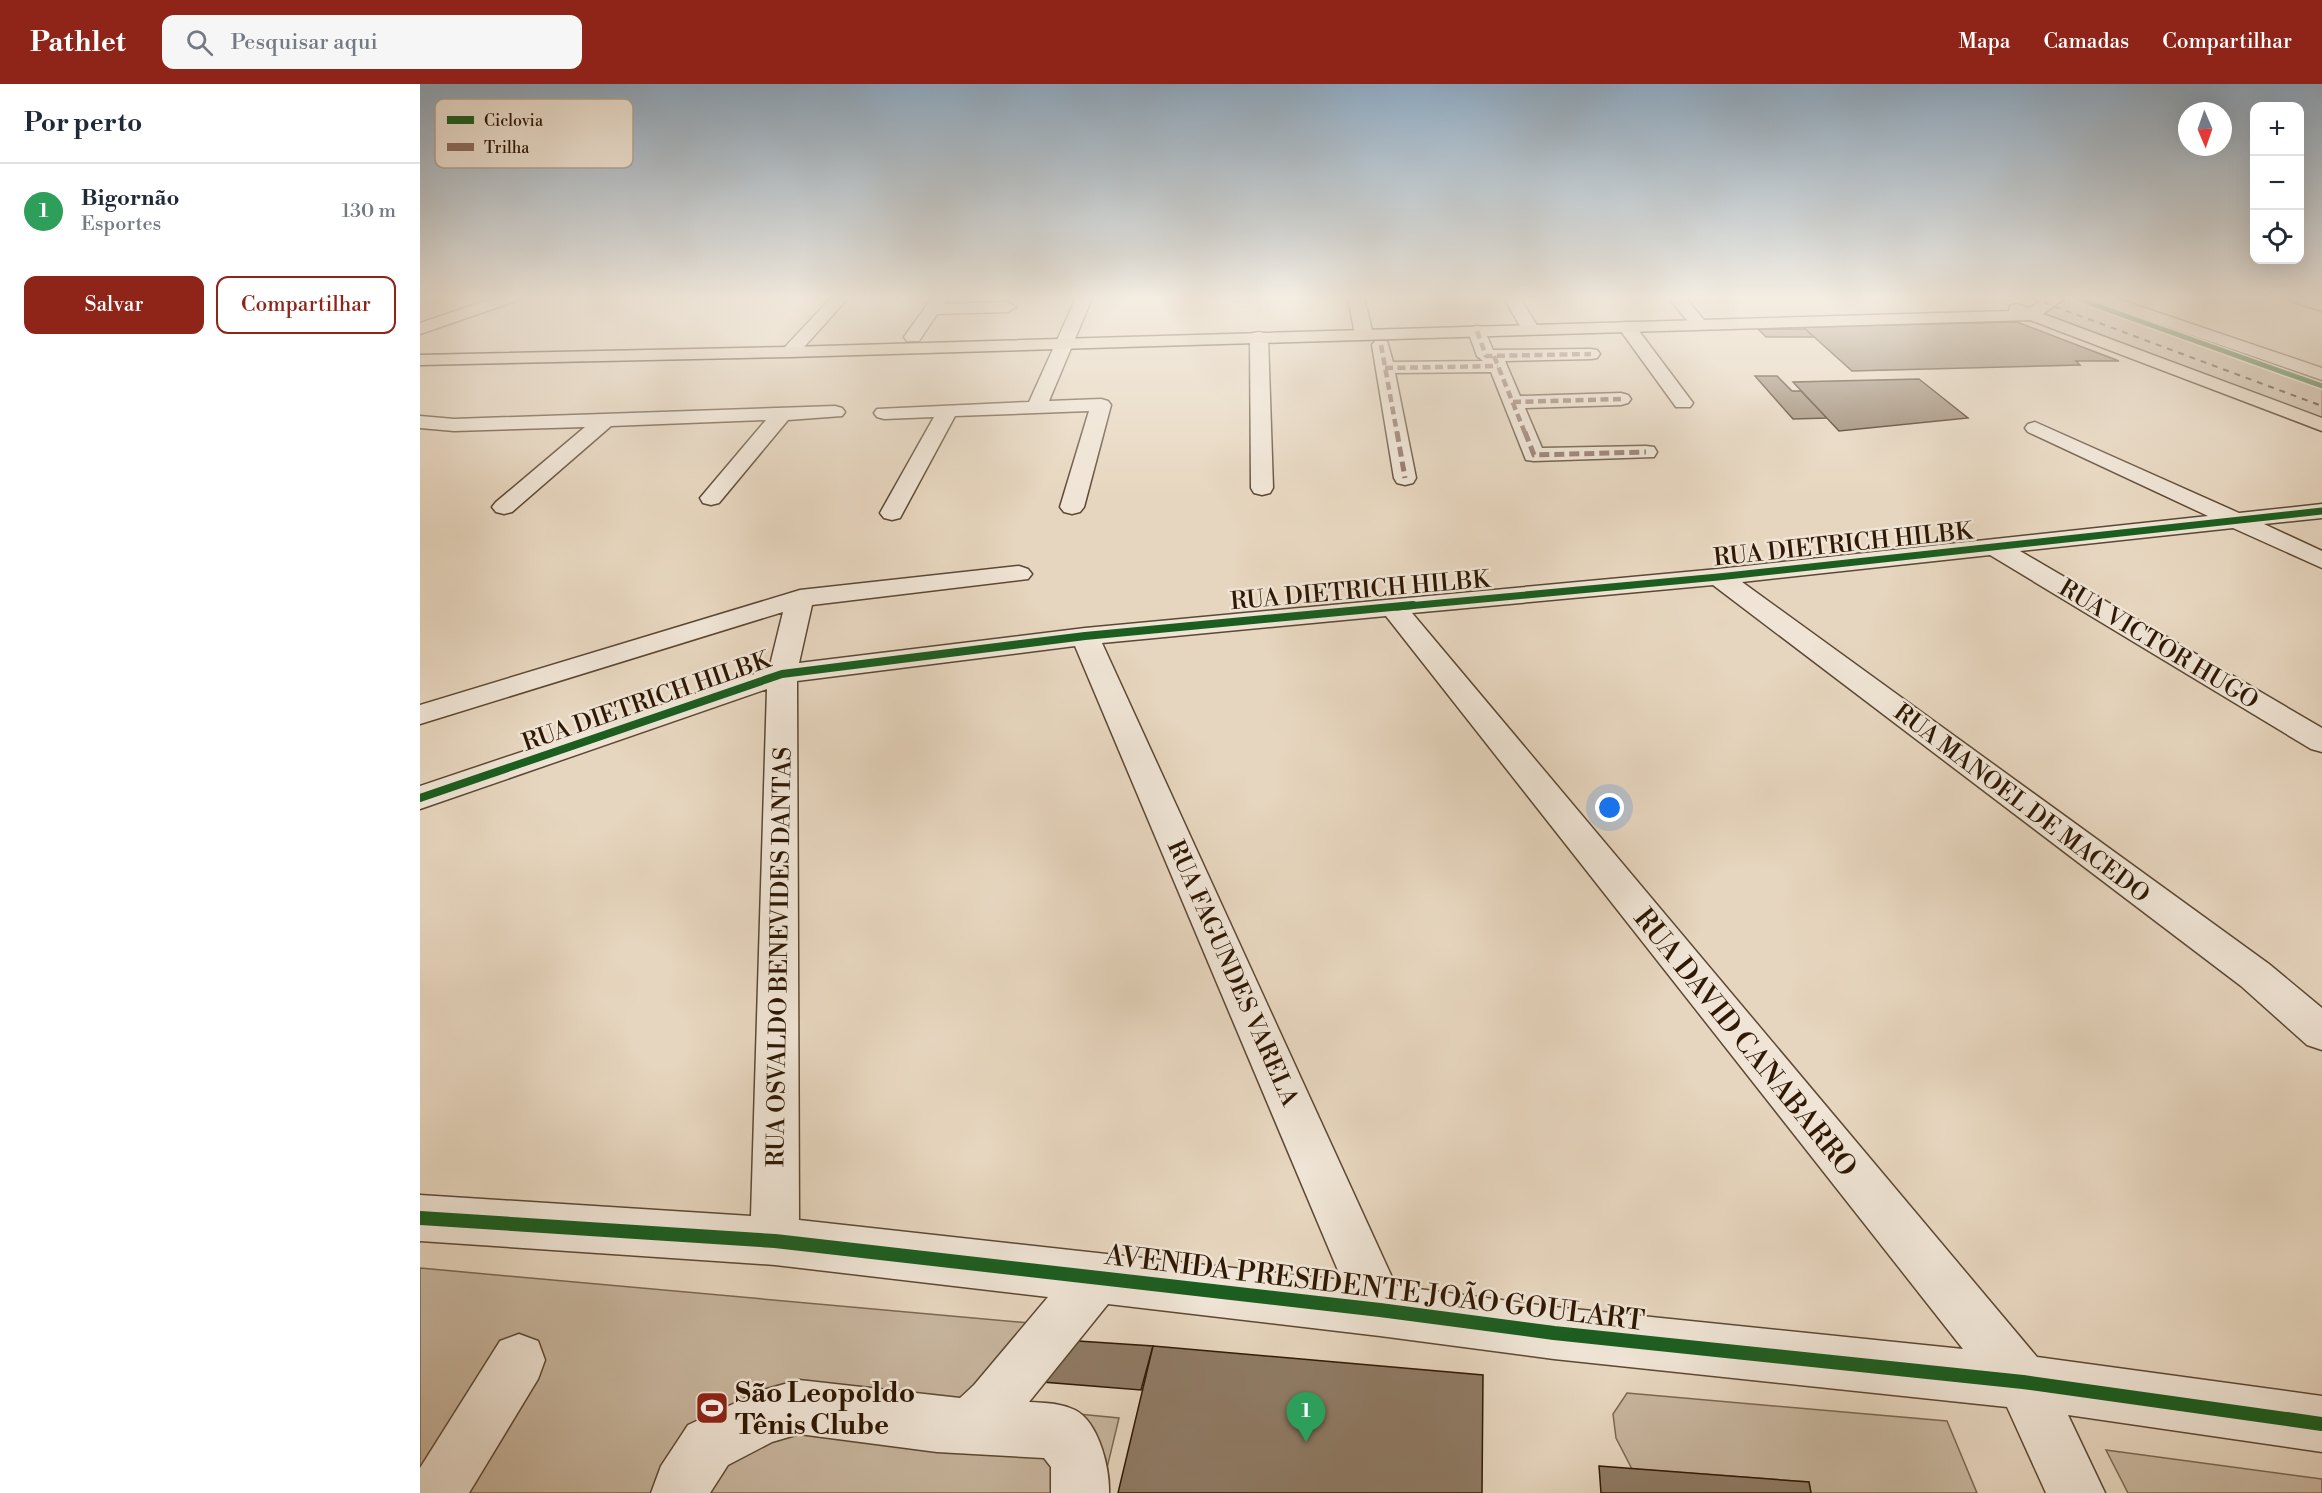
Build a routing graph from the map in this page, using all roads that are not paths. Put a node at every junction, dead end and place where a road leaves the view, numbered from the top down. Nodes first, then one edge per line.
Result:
1 (1057, 364) edge
2 (1260, 364) edge
3 (1383, 364) edge
4 (1452, 364) edge
5 (1497, 364) edge
6 (1654, 364) edge
7 (2159, 364) edge
8 (2292, 364) edge
9 (1385, 368) junction
10 (2322, 374) edge
11 (1621, 399) dead end
12 (1513, 402) junction
13 (1683, 403) dead end
14 (1037, 406) junction
15 (948, 410) junction
16 (835, 412) dead end
17 (884, 413) dead end
18 (782, 414) junction
19 (604, 421) junction
20 (420, 422) edge
21 (2322, 425) edge
22 (2034, 428) dead end
23 (1646, 452) dead end
24 (1405, 478) dead end
25 (1262, 488) dead end
26 (711, 498) dead end
27 (504, 507) dead end
28 (1072, 507) dead end
29 (2322, 511) edge
30 (892, 513) dead end
31 (2236, 520) junction
32 (1995, 547) junction
33 (2322, 560) edge
34 (1019, 574) dead end
35 (1718, 578) junction
36 (800, 598) junction
37 (1392, 606) junction
38 (1085, 636) junction
39 (782, 674) junction
40 (420, 714) edge
41 (2322, 742) edge
42 (420, 798) edge
43 (2322, 1033) edge
44 (420, 1218) edge
45 (775, 1241) junction
46 (1098, 1277) junction
47 (1380, 1310) junction
48 (519, 1360) dead end
49 (2023, 1382) junction
50 (2322, 1424) edge
51 (970, 1426) junction
52 (436, 1493) edge
53 (680, 1493) edge
54 (1080, 1493) edge
55 (2076, 1493) edge

1 - 14 street
2 - 25 street
3 - 9 street
4 - 9 street
5 - 12 street
6 - 13 street
7 - 21 main road
8 - 10 street
9 - 24 street
11 - 12 street
12 - 23 street
14 - 15 street
14 - 28 street
15 - 17 street
15 - 30 street
16 - 18 street
18 - 19 street
18 - 26 street
19 - 20 street
19 - 27 street
22 - 31 street
29 - 31 street, RUA DIETRICH HILBK
31 - 32 street, RUA DIETRICH HILBK
31 - 33 street
32 - 35 street, RUA DIETRICH HILBK
32 - 41 street, RUA VICTOR HUGO
34 - 36 street
35 - 37 street, RUA DIETRICH HILBK
35 - 43 street, RUA MANOEL DE MACEDO
36 - 39 street, RUA OSVALDO BENEVIDES DANTAS
36 - 40 street
37 - 38 street, RUA DIETRICH HILBK
37 - 49 street, RUA DAVID CANABARRO
38 - 39 street, RUA DIETRICH HILBK
38 - 47 street, RUA FAGUNDES VARELA
39 - 42 street, RUA DIETRICH HILBK
39 - 45 street, RUA OSVALDO BENEVIDES DANTAS
44 - 45 street, AVENIDA PRESIDENTE JOÃO GOULART
45 - 46 street, AVENIDA PRESIDENTE JOÃO GOULART
46 - 47 street, AVENIDA PRESIDENTE JOÃO GOULART
46 - 51 street
47 - 49 street, AVENIDA PRESIDENTE JOÃO GOULART
48 - 52 street
49 - 50 street, AVENIDA PRESIDENTE JOÃO GOULART
49 - 55 street, RUA DAVID CANABARRO
51 - 53 street
51 - 54 street

